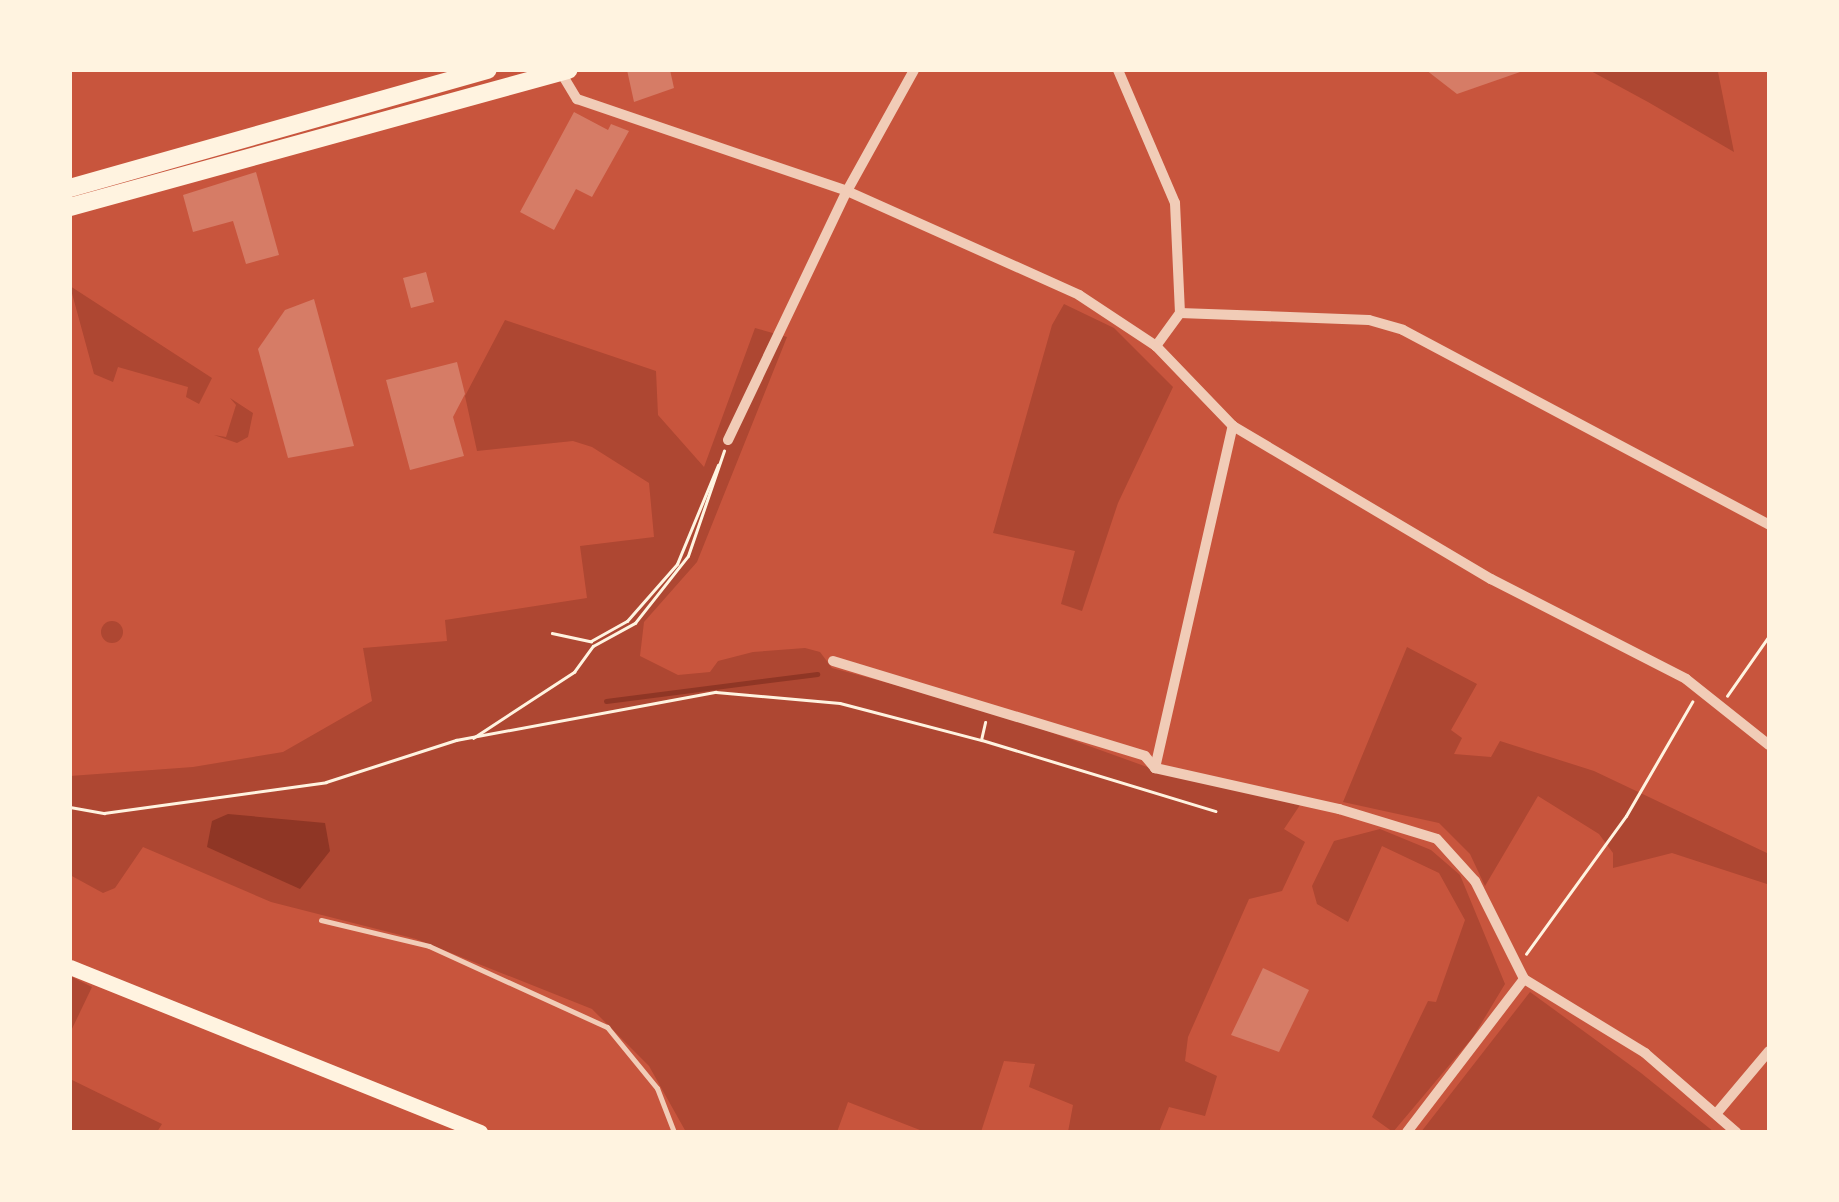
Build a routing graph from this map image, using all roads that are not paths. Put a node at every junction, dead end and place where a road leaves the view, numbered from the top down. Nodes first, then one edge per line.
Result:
1 (486, 70) edge
2 (914, 70) edge
3 (1118, 70) edge
4 (563, 71) edge
5 (500, 89) junction
6 (70, 188) edge
7 (847, 191) junction
8 (70, 208) edge
9 (1180, 313) junction
10 (1156, 346) junction
11 (1233, 426) junction
12 (728, 440) road end
13 (1769, 525) edge
14 (832, 661) dead end
15 (1769, 745) edge
16 (1155, 768) junction
17 (321, 920) dead end
18 (70, 967) edge
19 (1524, 979) junction
20 (1769, 1051) edge
21 (1716, 1114) junction
22 (480, 1132) edge
23 (674, 1132) edge
24 (1407, 1132) edge
25 (1736, 1132) edge

1 - 5 street
1 - 6 main road
2 - 7 street
3 - 9 street
4 - 5 main road
4 - 7 street
5 - 8 main road
7 - 10 street
7 - 12 street
9 - 10 street
9 - 13 street
10 - 11 street
11 - 15 street
11 - 16 street
14 - 16 street
16 - 19 street
17 - 23 lane
18 - 22 main road
19 - 21 street
19 - 24 street
20 - 21 street
21 - 25 street

